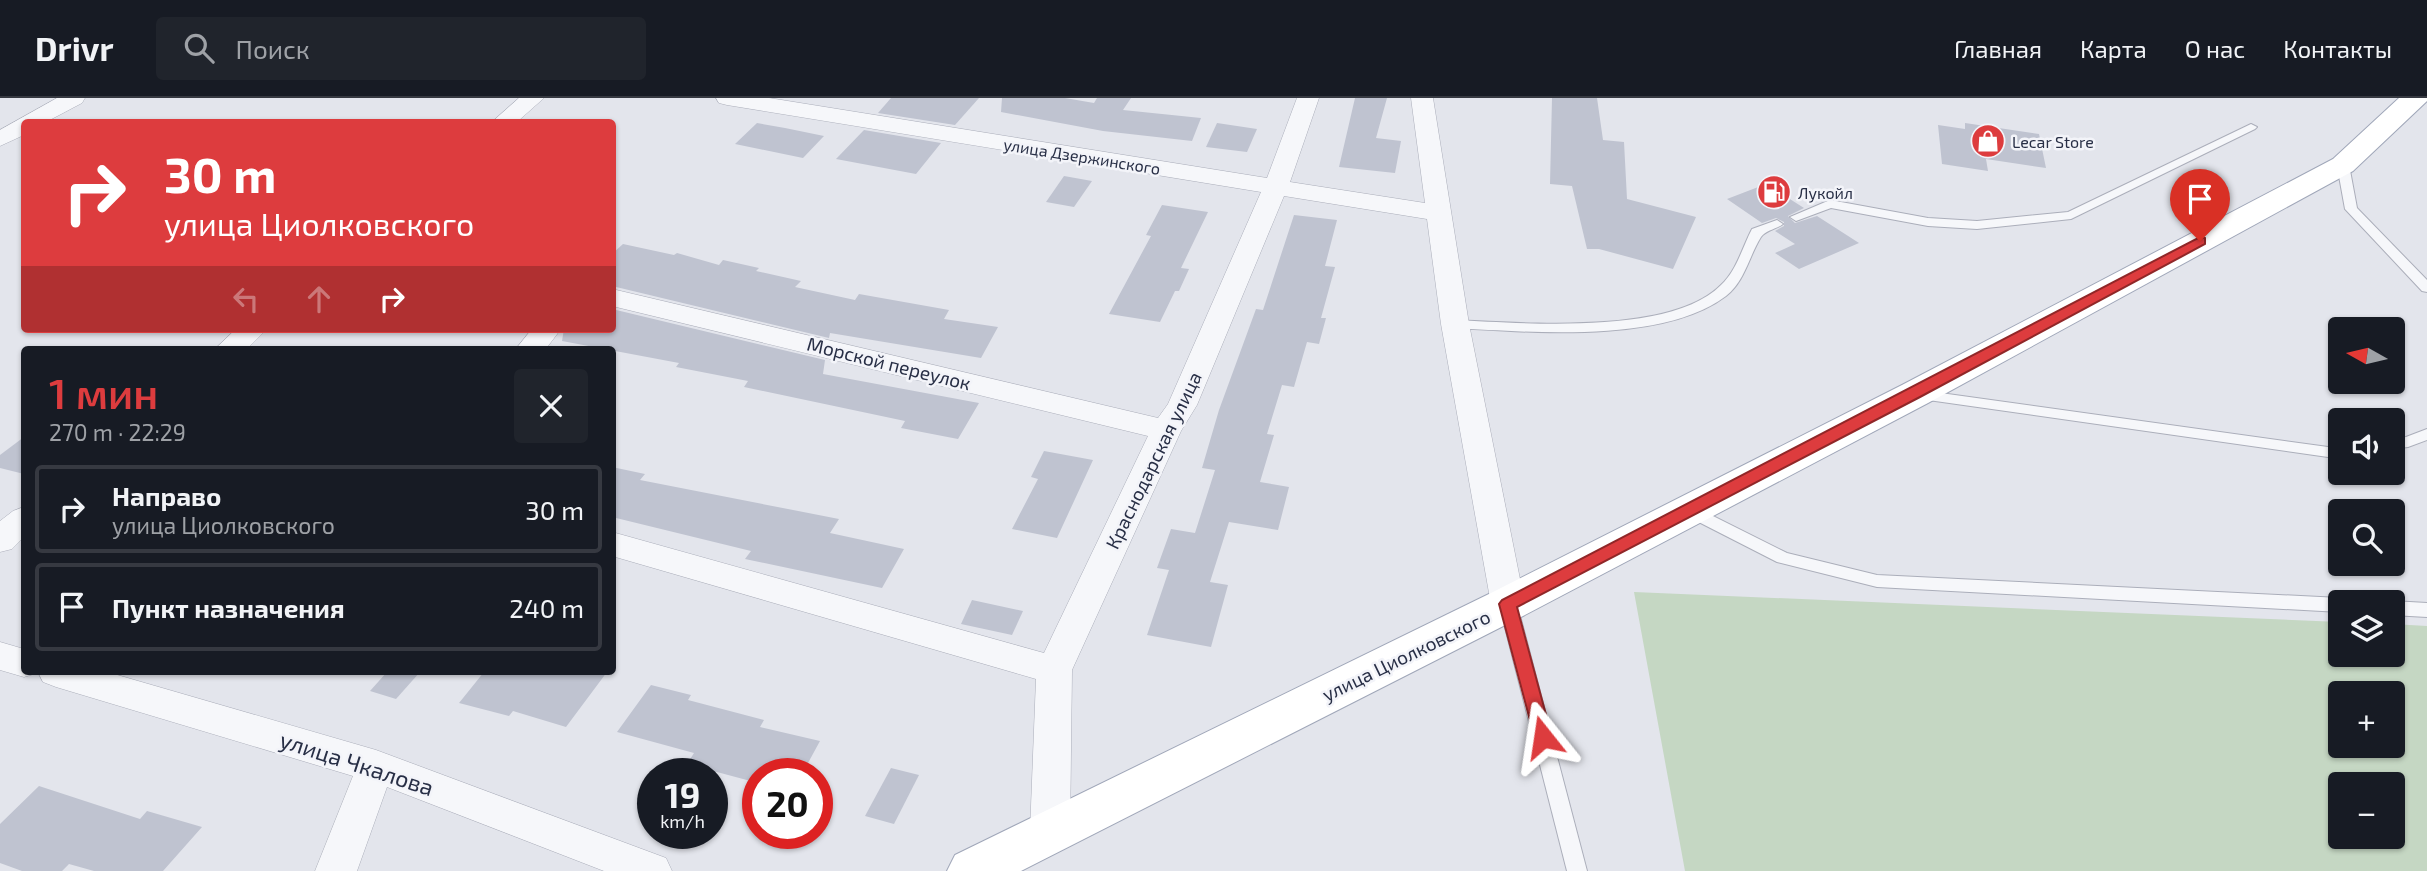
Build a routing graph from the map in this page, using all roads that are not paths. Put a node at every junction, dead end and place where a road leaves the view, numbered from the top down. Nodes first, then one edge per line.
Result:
1 (74, 98) edge
2 (533, 98) edge
3 (727, 98) edge
4 (1308, 98) edge
5 (1422, 98) edge
6 (2415, 98) edge
7 (36, 119) edge
8 (507, 119) edge
9 (2251, 127) dead end
10 (21, 128) edge
11 (0, 139) edge
12 (2343, 165) junction
13 (1275, 188) junction
14 (1438, 213) junction
15 (1796, 217) dead end
16 (1777, 224) dead end
17 (2427, 288) edge
18 (616, 298) edge
19 (1455, 324) junction
20 (248, 333) edge
21 (233, 346) edge
22 (1915, 394) junction
23 (1166, 430) junction
24 (2427, 434) edge
25 (2405, 442) edge
26 (2328, 452) edge
27 (1689, 510) junction
28 (21, 522) edge
29 (0, 540) edge
30 (616, 545) edge
31 (1508, 604) junction
32 (2328, 604) edge
33 (2405, 609) edge
34 (2427, 610) edge
35 (0, 656) edge
36 (21, 662) edge
37 (1054, 670) junction
38 (65, 675) edge
39 (376, 766) junction
40 (1050, 832) junction
41 (335, 871) edge
42 (652, 871) edge
43 (972, 871) edge
44 (1577, 871) edge

1 - 7 street
2 - 8 street
3 - 13 street, улица Дзержинского
4 - 13 street, Краснодарская улица
5 - 14 street
6 - 12 main road, улица Циолковского
9 - 15 lane
10 - 11 street
12 - 17 lane
12 - 22 main road, улица Циолковского
13 - 14 street, улица Дзержинского
13 - 23 street, Краснодарская улица
14 - 19 street
16 - 19 lane
18 - 23 street, Морской переулок
19 - 31 street
20 - 21 street
22 - 26 lane
22 - 27 main road, улица Циолковского
23 - 37 street, Краснодарская улица
24 - 25 lane
27 - 31 main road, улица Циолковского
27 - 32 lane
28 - 29 street
30 - 37 street
31 - 40 main road, улица Циолковского
31 - 44 lane
33 - 34 lane
35 - 36 street
37 - 40 street, Краснодарская улица
38 - 39 street, улица Чкалова
39 - 41 street
39 - 42 street, улица Чкалова
40 - 43 main road, улица Циолковского

